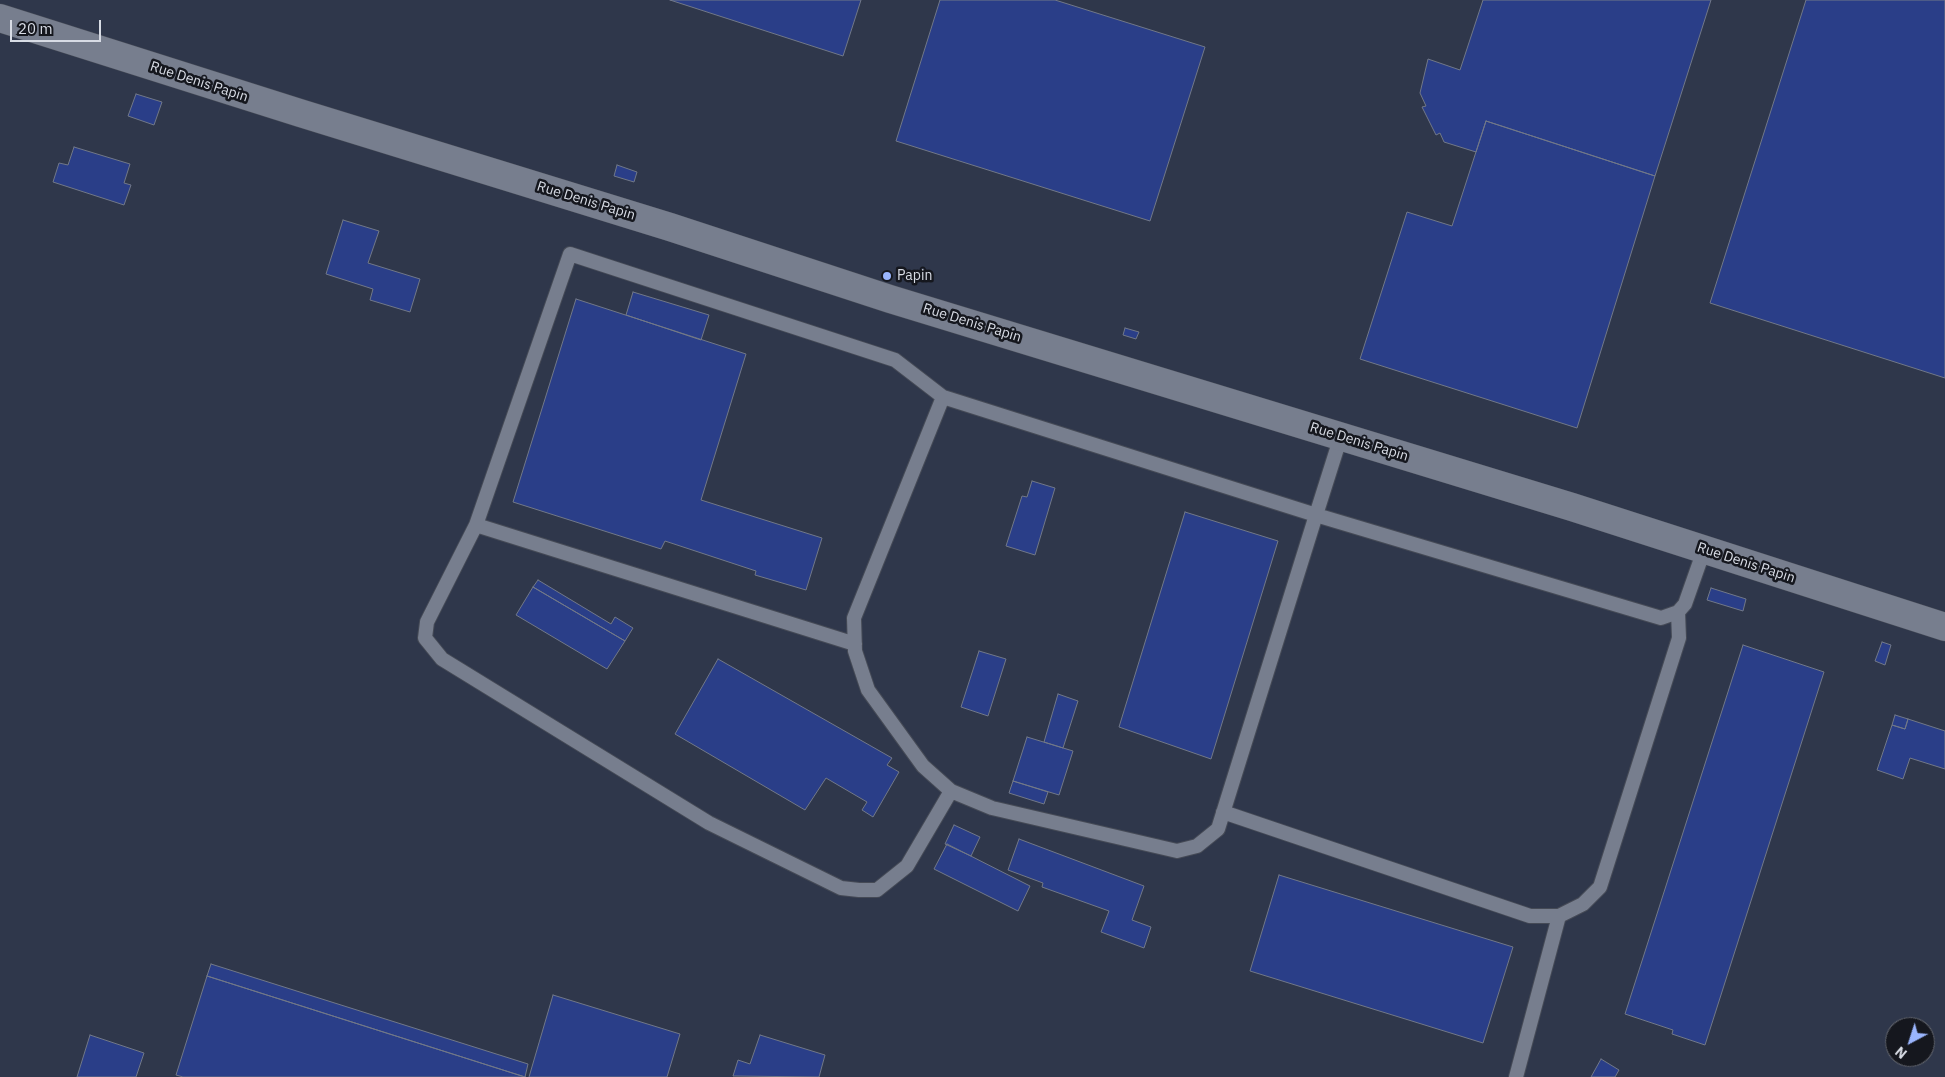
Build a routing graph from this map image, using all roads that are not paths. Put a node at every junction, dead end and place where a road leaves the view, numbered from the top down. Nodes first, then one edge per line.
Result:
1 (0, 18) edge
2 (943, 397) junction
3 (1341, 436) junction
4 (1316, 515) junction
5 (476, 525) junction
6 (1704, 550) junction
7 (1678, 612) junction
8 (1945, 627) edge
9 (855, 644) junction
10 (951, 791) junction
11 (1222, 812) junction
12 (1559, 916) junction
13 (1516, 1077) edge

1 - 3 street, Rue Denis Papin
2 - 4 lane
2 - 5 lane
2 - 9 lane
3 - 4 lane
3 - 6 street, Rue Denis Papin
4 - 7 lane
4 - 11 lane
5 - 9 lane
5 - 10 lane
6 - 7 lane
6 - 8 street, Rue Denis Papin
7 - 12 lane
9 - 10 lane
10 - 11 lane
11 - 12 lane
12 - 13 lane

